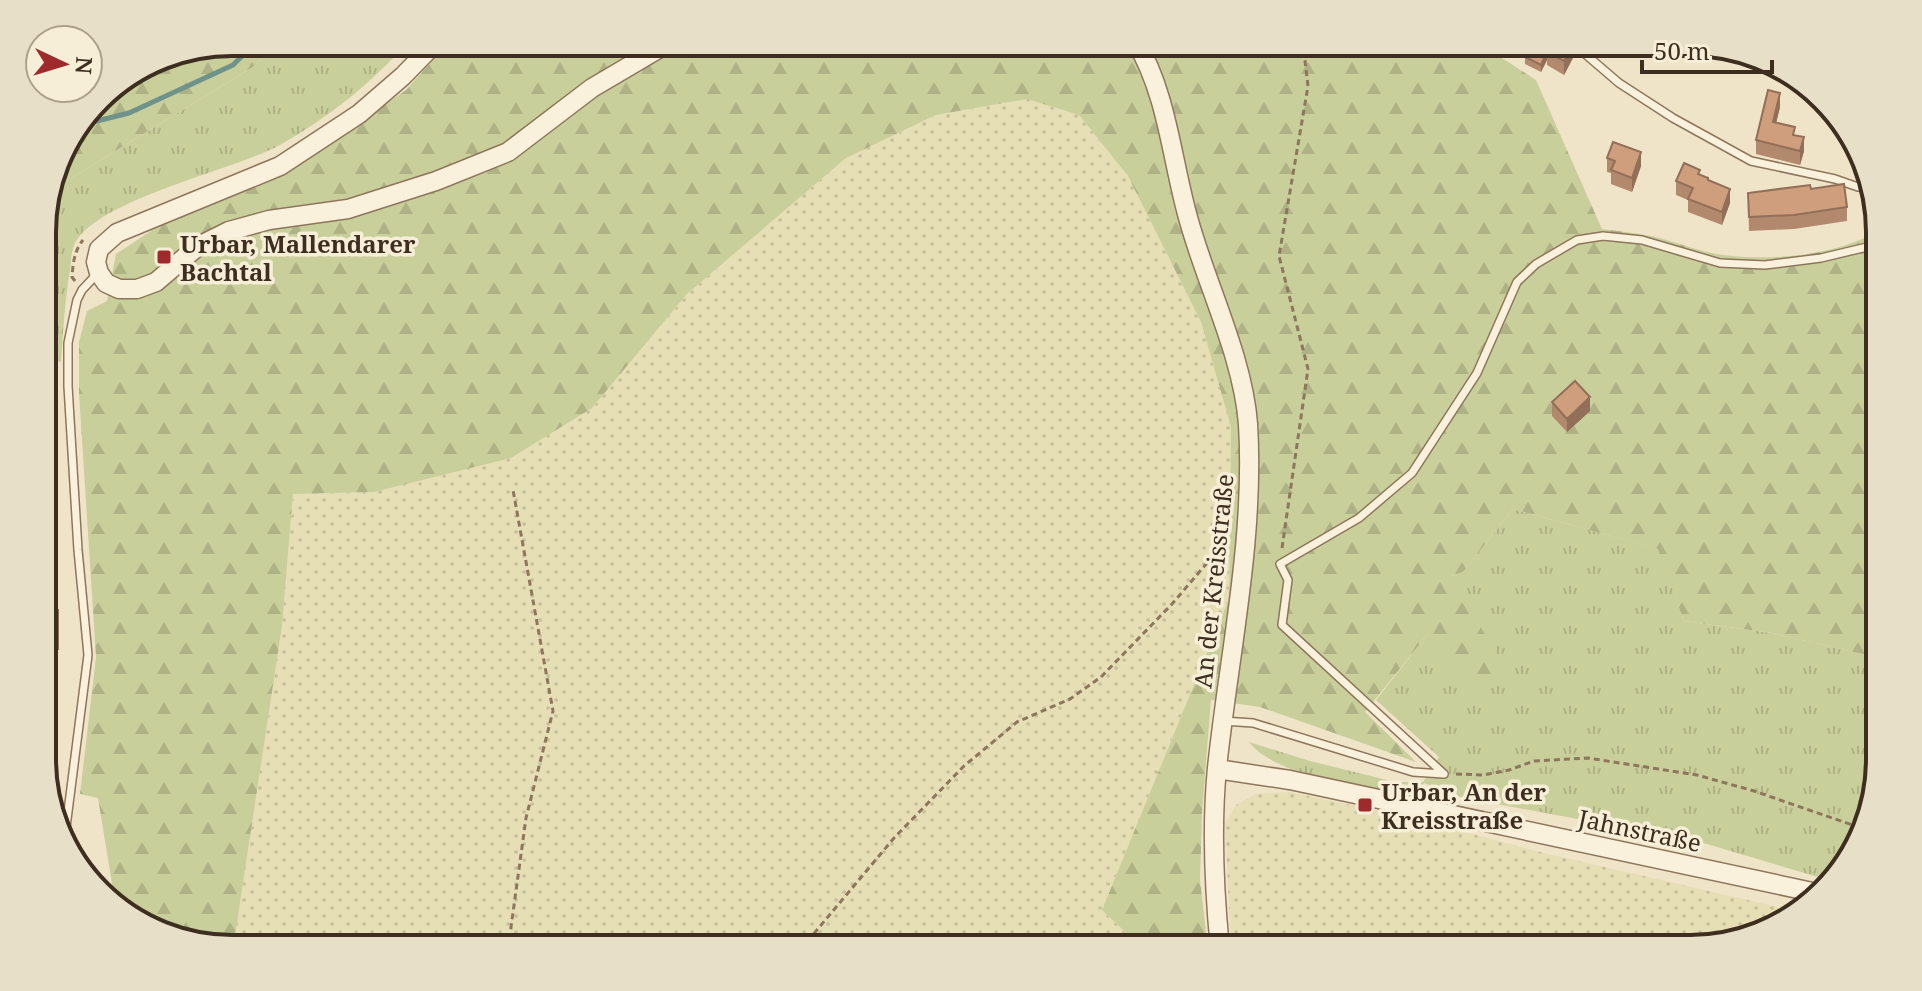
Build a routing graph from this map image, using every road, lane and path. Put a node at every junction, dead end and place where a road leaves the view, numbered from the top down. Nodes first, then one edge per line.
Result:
1 (422, 56) edge
2 (646, 56) edge
3 (1143, 56) edge
4 (1303, 56) edge
5 (1588, 56) edge
6 (1858, 187) dead end
7 (84, 239) dead end
8 (1866, 247) edge
9 (99, 273) junction
10 (82, 290) junction
11 (513, 490) dead end
12 (1244, 554) junction
13 (1280, 564) junction
14 (1223, 721) junction
15 (1217, 769) junction
16 (1444, 774) junction
17 (67, 820) edge
18 (1853, 825) edge
19 (1806, 891) edge
20 (510, 935) edge
21 (813, 935) edge
22 (1219, 935) edge

1 - 9 street
2 - 9 street
3 - 12 street, An der Kreisstraße
4 - 13 path
5 - 6 lane
7 - 10 path
8 - 13 lane
9 - 10 lane
10 - 17 lane
11 - 20 path
12 - 14 street, An der Kreisstraße
12 - 21 path
13 - 16 lane
14 - 15 street, An der Kreisstraße
14 - 16 lane
15 - 19 street, Jahnstraße
15 - 22 street, An der Kreisstraße
16 - 18 path

